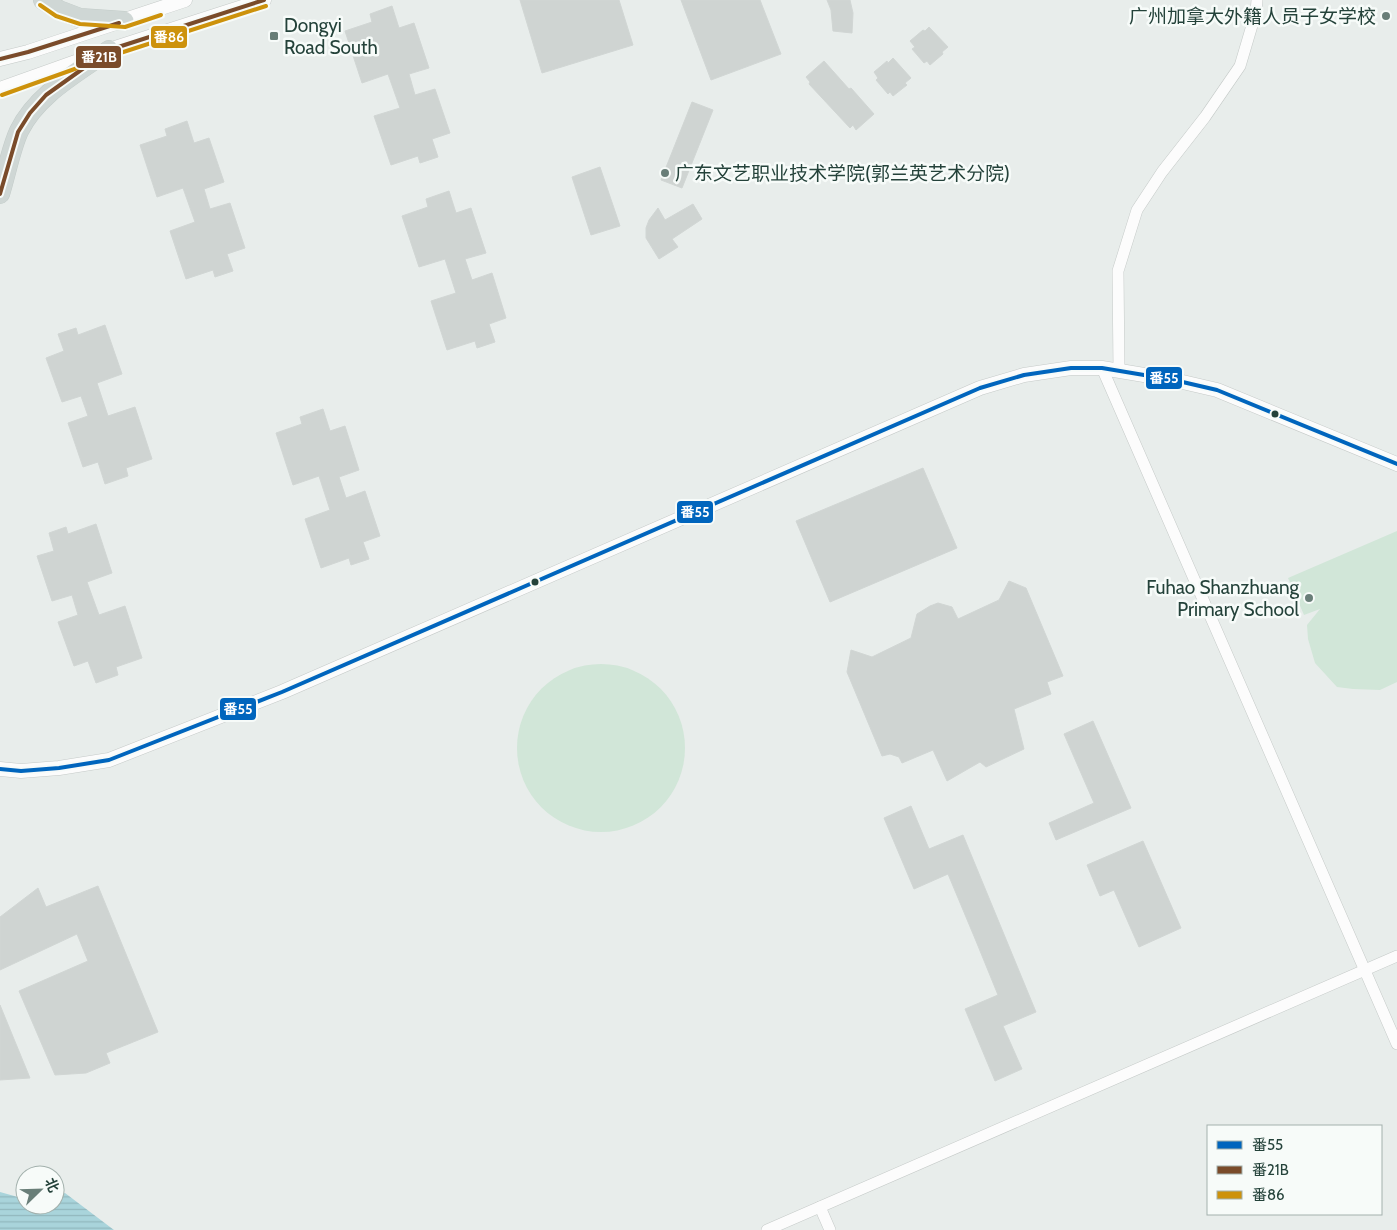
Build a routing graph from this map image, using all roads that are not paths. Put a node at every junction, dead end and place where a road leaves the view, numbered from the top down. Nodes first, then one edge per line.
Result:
1 (43, 0) edge
2 (185, 0) edge
3 (264, 0) edge
4 (1257, 0) edge
5 (124, 21) junction
6 (109, 50) junction
7 (0, 59) edge
8 (0, 89) edge
9 (0, 194) edge
10 (1102, 368) junction
11 (1119, 371) junction
12 (1397, 464) edge
13 (0, 768) edge
14 (1397, 956) edge
15 (1364, 970) junction
16 (1397, 1044) edge
17 (820, 1207) junction
18 (767, 1230) edge
19 (830, 1230) edge

1 - 5 main road
2 - 5 street
3 - 6 street
4 - 11 street
5 - 7 street
6 - 8 street
6 - 9 main road
10 - 11 street
10 - 13 street
10 - 15 street
11 - 12 street
14 - 15 street
15 - 16 street
15 - 17 street
17 - 18 street
17 - 19 street

